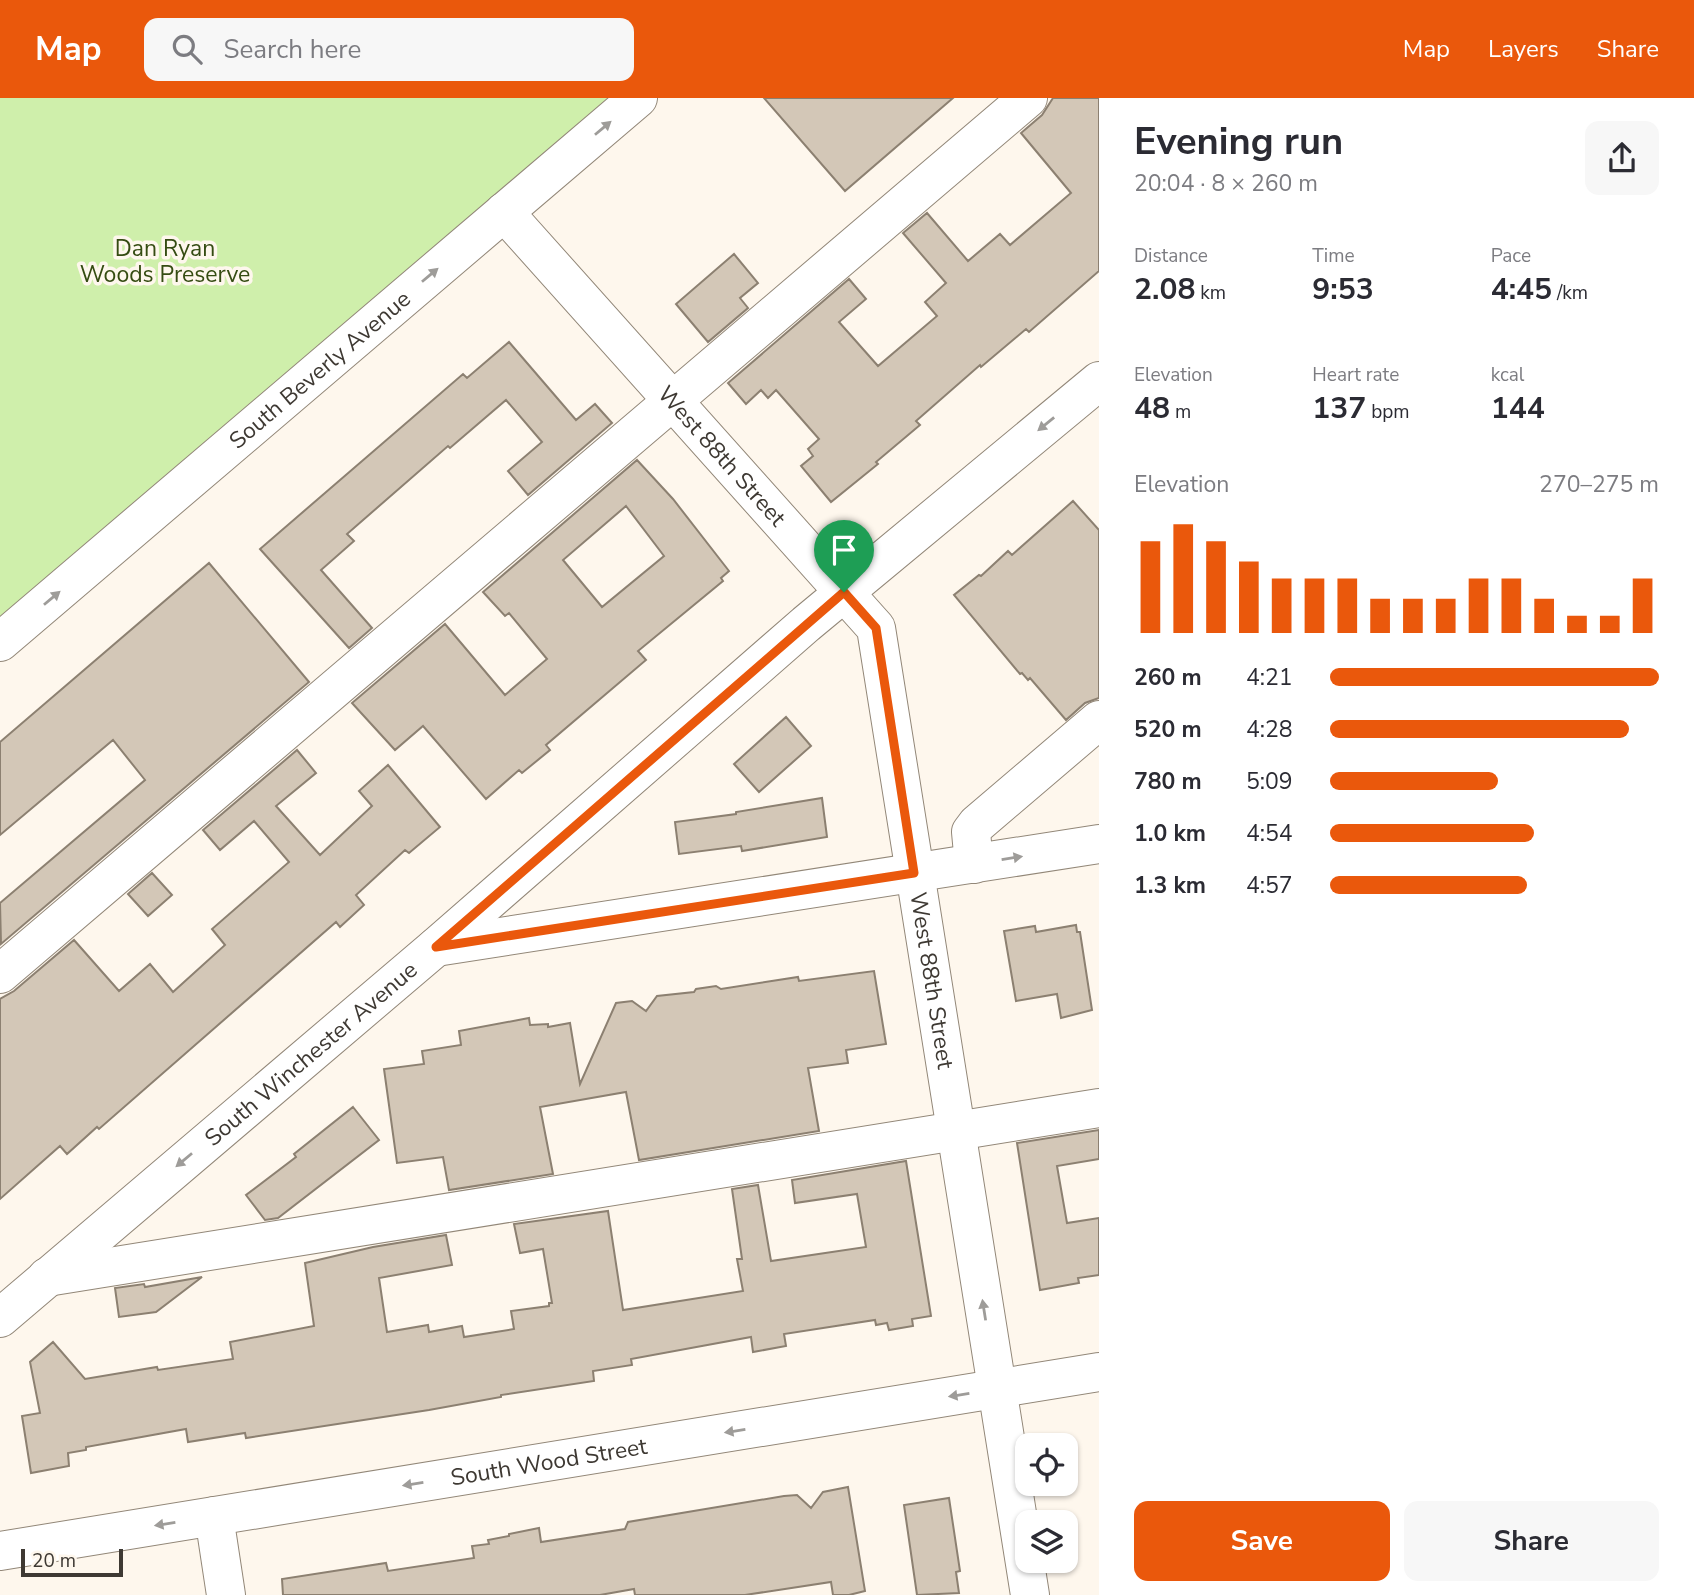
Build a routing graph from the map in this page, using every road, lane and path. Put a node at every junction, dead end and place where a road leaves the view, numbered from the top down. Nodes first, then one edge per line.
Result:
1 (638, 98) edge
2 (1028, 98) edge
3 (504, 212) junction
4 (1099, 381) edge
5 (674, 402) junction
6 (844, 592) junction
7 (0, 642) edge
8 (1099, 720) edge
9 (1099, 844) edge
10 (974, 863) junction
11 (914, 873) junction
12 (436, 947) junction
13 (0, 974) edge
14 (1099, 1108) edge
15 (956, 1131) junction
16 (47, 1277) junction
17 (0, 1318) edge
18 (1099, 1372) edge
19 (997, 1388) junction
20 (214, 1516) junction
21 (0, 1551) edge
22 (226, 1595) edge
23 (1030, 1595) edge

3 -> 1 street, South Beverly Avenue
2 - 5 street
3 - 5 street, West 88th Street
7 -> 3 street, South Beverly Avenue
4 -> 6 street, South Winchester Avenue
5 - 6 street, West 88th Street
5 - 13 street
6 - 11 street, West 88th Street
6 - 12 street, South Winchester Avenue
8 - 10 street
10 -> 9 street
10 - 11 street
11 - 12 street
11 - 15 street, West 88th Street
12 -> 16 street, South Winchester Avenue
14 - 15 street
15 - 16 street
19 -> 15 street, West 88th Street
16 - 17 street, South Winchester Avenue
18 - 19 street, South Wood Street
19 -> 20 street, South Wood Street
19 - 23 street, West 88th Street
20 -> 21 street, South Wood Street
20 - 22 street

